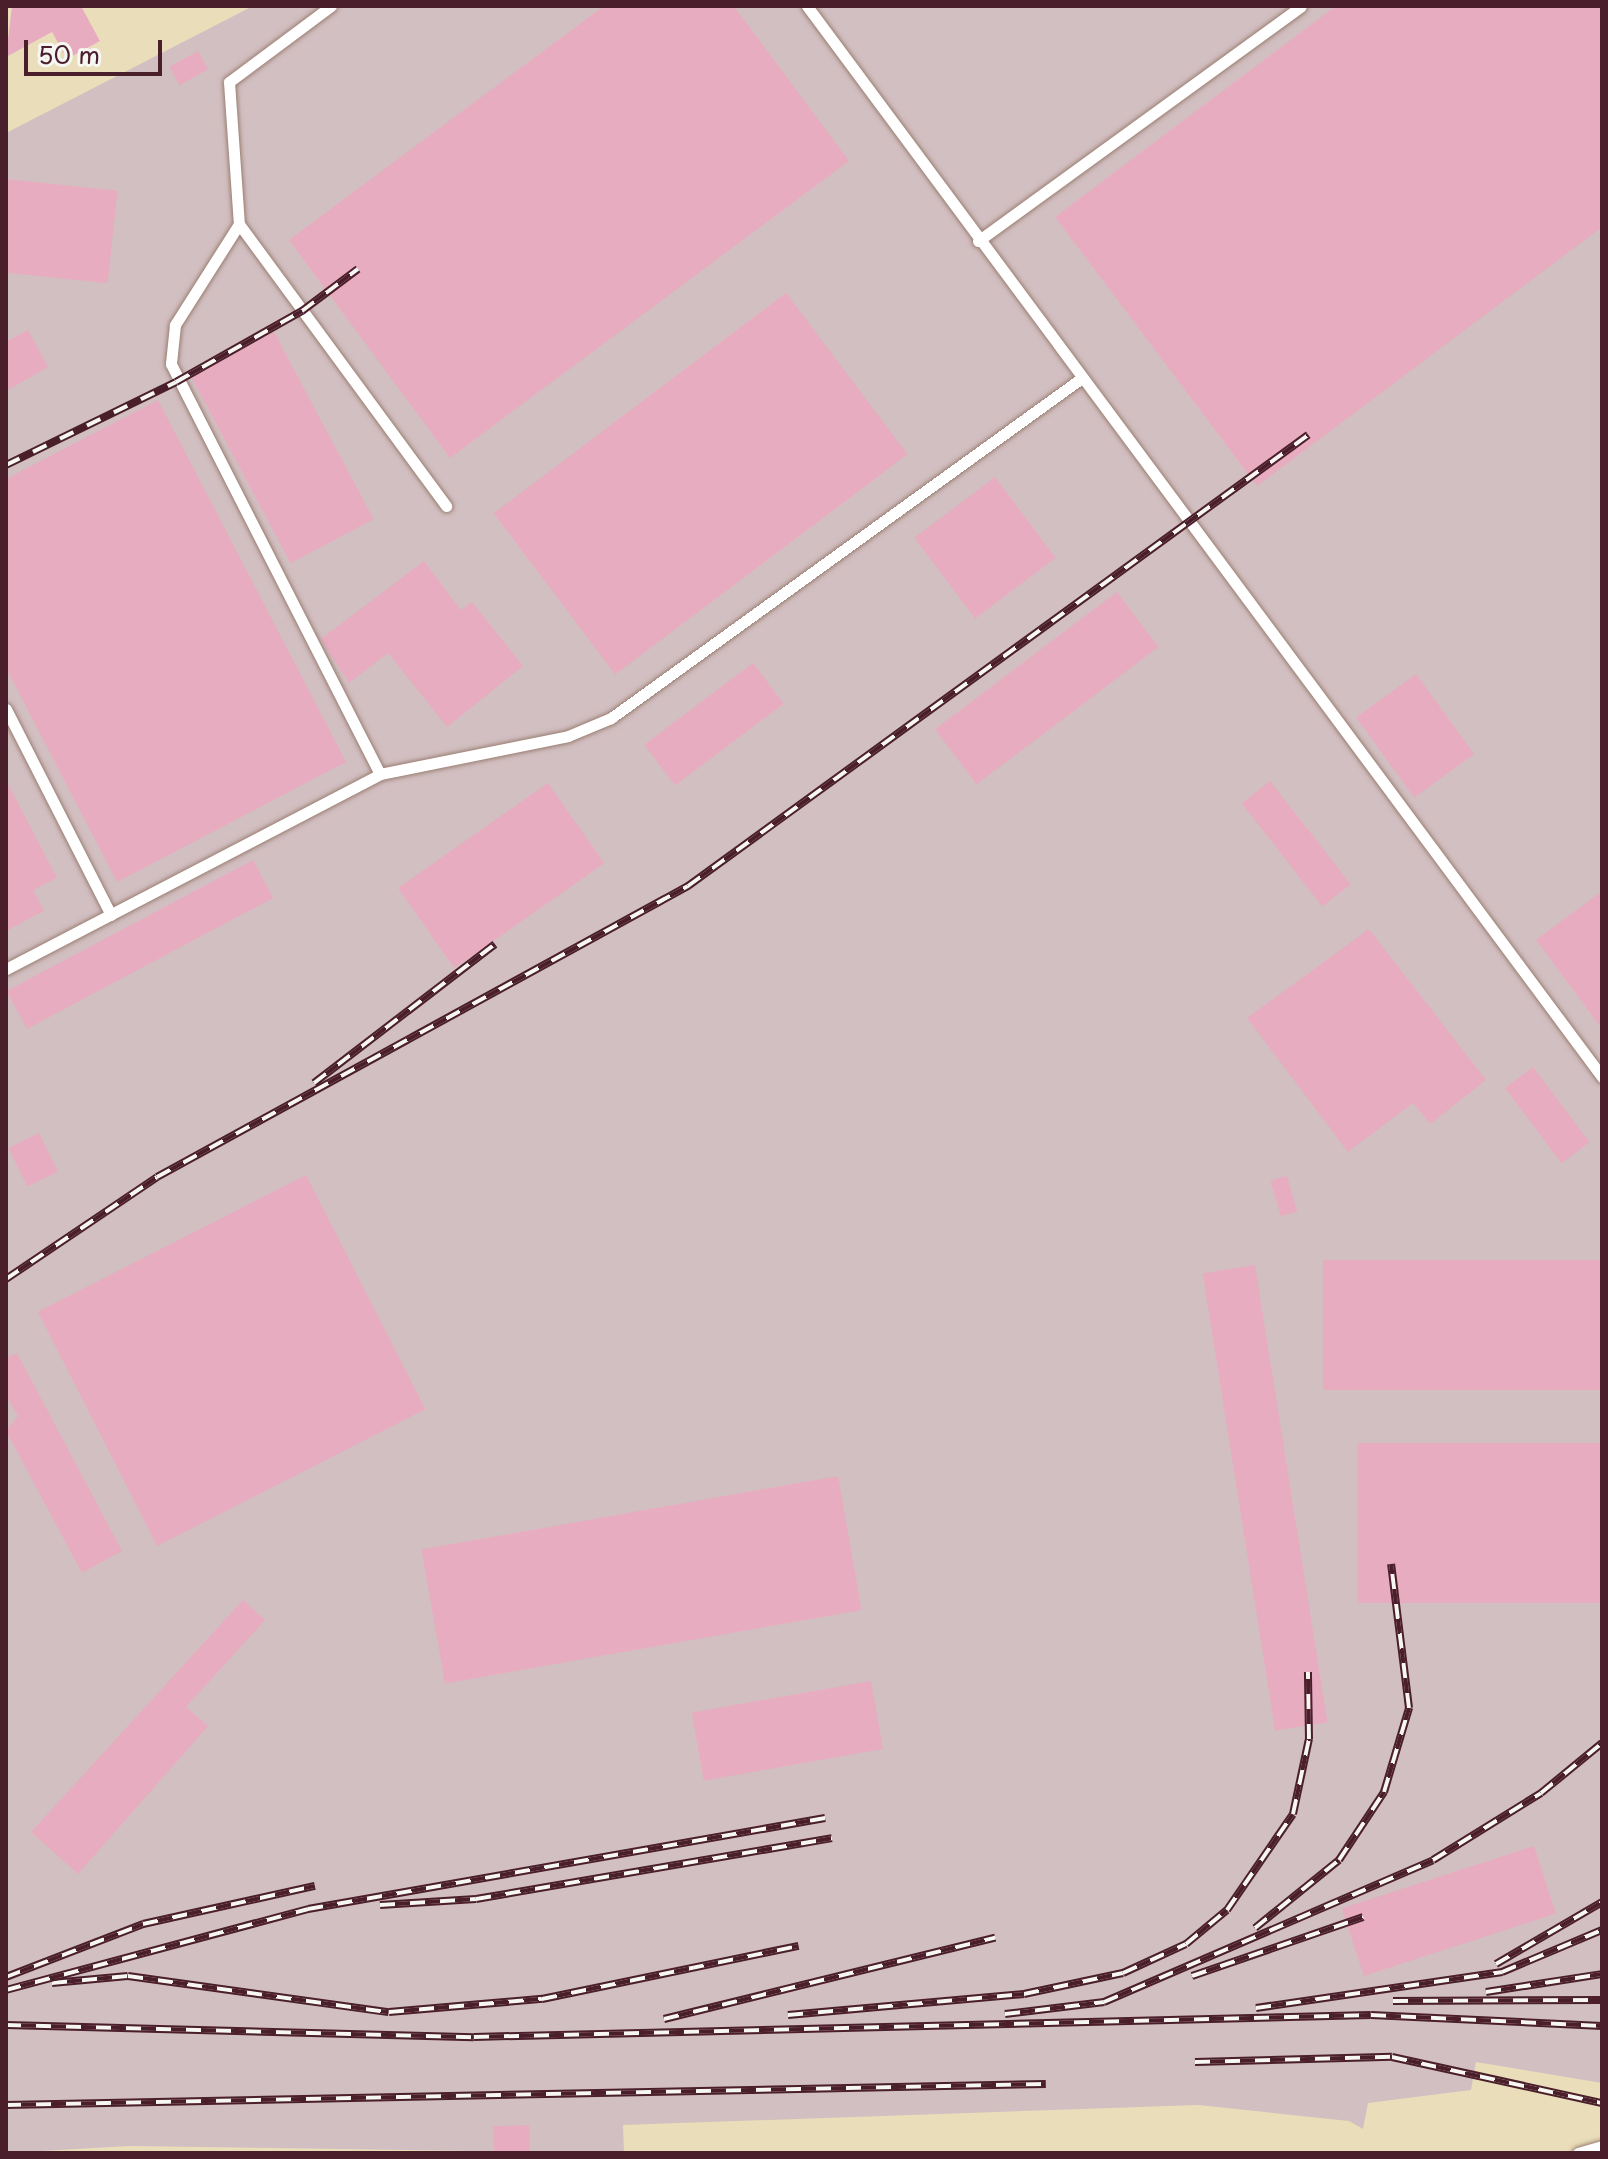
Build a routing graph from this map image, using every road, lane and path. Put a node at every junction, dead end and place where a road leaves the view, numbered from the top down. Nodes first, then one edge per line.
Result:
1 (331, 6) edge
2 (807, 6) edge
3 (1301, 6) edge
4 (239, 224) junction
5 (978, 241) junction
6 (1079, 380) junction
7 (446, 506) dead end
8 (6, 709) edge
9 (380, 774) junction
10 (111, 915) junction
11 (6, 969) edge
12 (1602, 1077) edge
13 (1602, 2146) edge
14 (1578, 2153) edge

1 - 4 lane
2 - 5 lane
3 - 5 lane
4 - 7 lane
4 - 9 lane
5 - 6 lane
6 - 9 lane
6 - 12 lane
8 - 10 lane
9 - 10 lane
10 - 11 lane
13 - 14 lane

